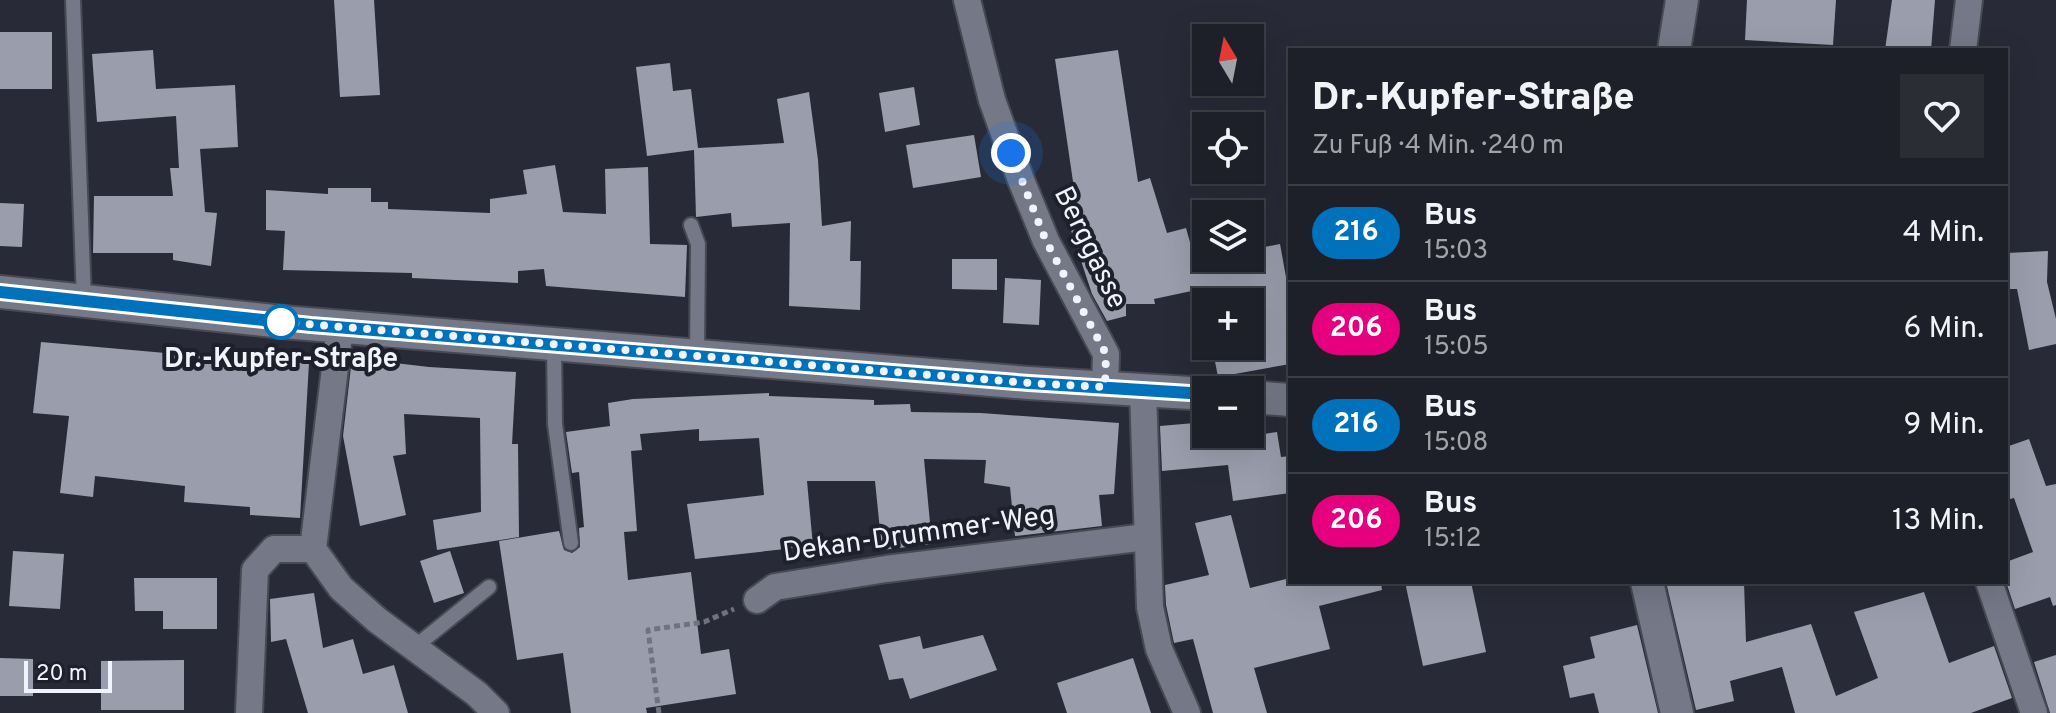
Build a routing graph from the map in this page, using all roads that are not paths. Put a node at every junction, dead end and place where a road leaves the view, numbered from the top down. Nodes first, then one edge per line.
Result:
1 (73, 0) edge
2 (967, 0) edge
3 (1682, 0) edge
4 (1969, 0) edge
5 (1674, 48) edge
6 (1963, 48) edge
7 (691, 225) dead end
8 (0, 292) edge
9 (84, 302) junction
10 (340, 327) junction
11 (554, 343) junction
12 (697, 355) junction
13 (1105, 387) junction
14 (1143, 390) junction
15 (1192, 393) edge
16 (1264, 398) edge
17 (1288, 400) edge
18 (1146, 537) junction
19 (571, 543) dead end
20 (313, 549) junction
21 (1647, 584) edge
22 (1990, 584) edge
23 (489, 587) dead end
24 (757, 600) road end
25 (416, 646) junction
26 (249, 713) edge
27 (496, 713) edge
28 (1187, 713) edge
29 (1677, 713) edge
30 (2034, 713) edge

1 - 9 lane
2 - 13 street, Berggasse
3 - 5 street
4 - 6 street
7 - 12 lane
8 - 9 street
9 - 10 street
10 - 11 street
10 - 20 street
11 - 12 street
11 - 19 lane
12 - 13 street
13 - 14 street
14 - 15 street
14 - 18 street
16 - 17 street
18 - 24 street, Dekan-Drummer-Weg
18 - 28 street
20 - 25 street
20 - 26 street
21 - 29 street
22 - 30 street
23 - 25 lane
25 - 27 street

